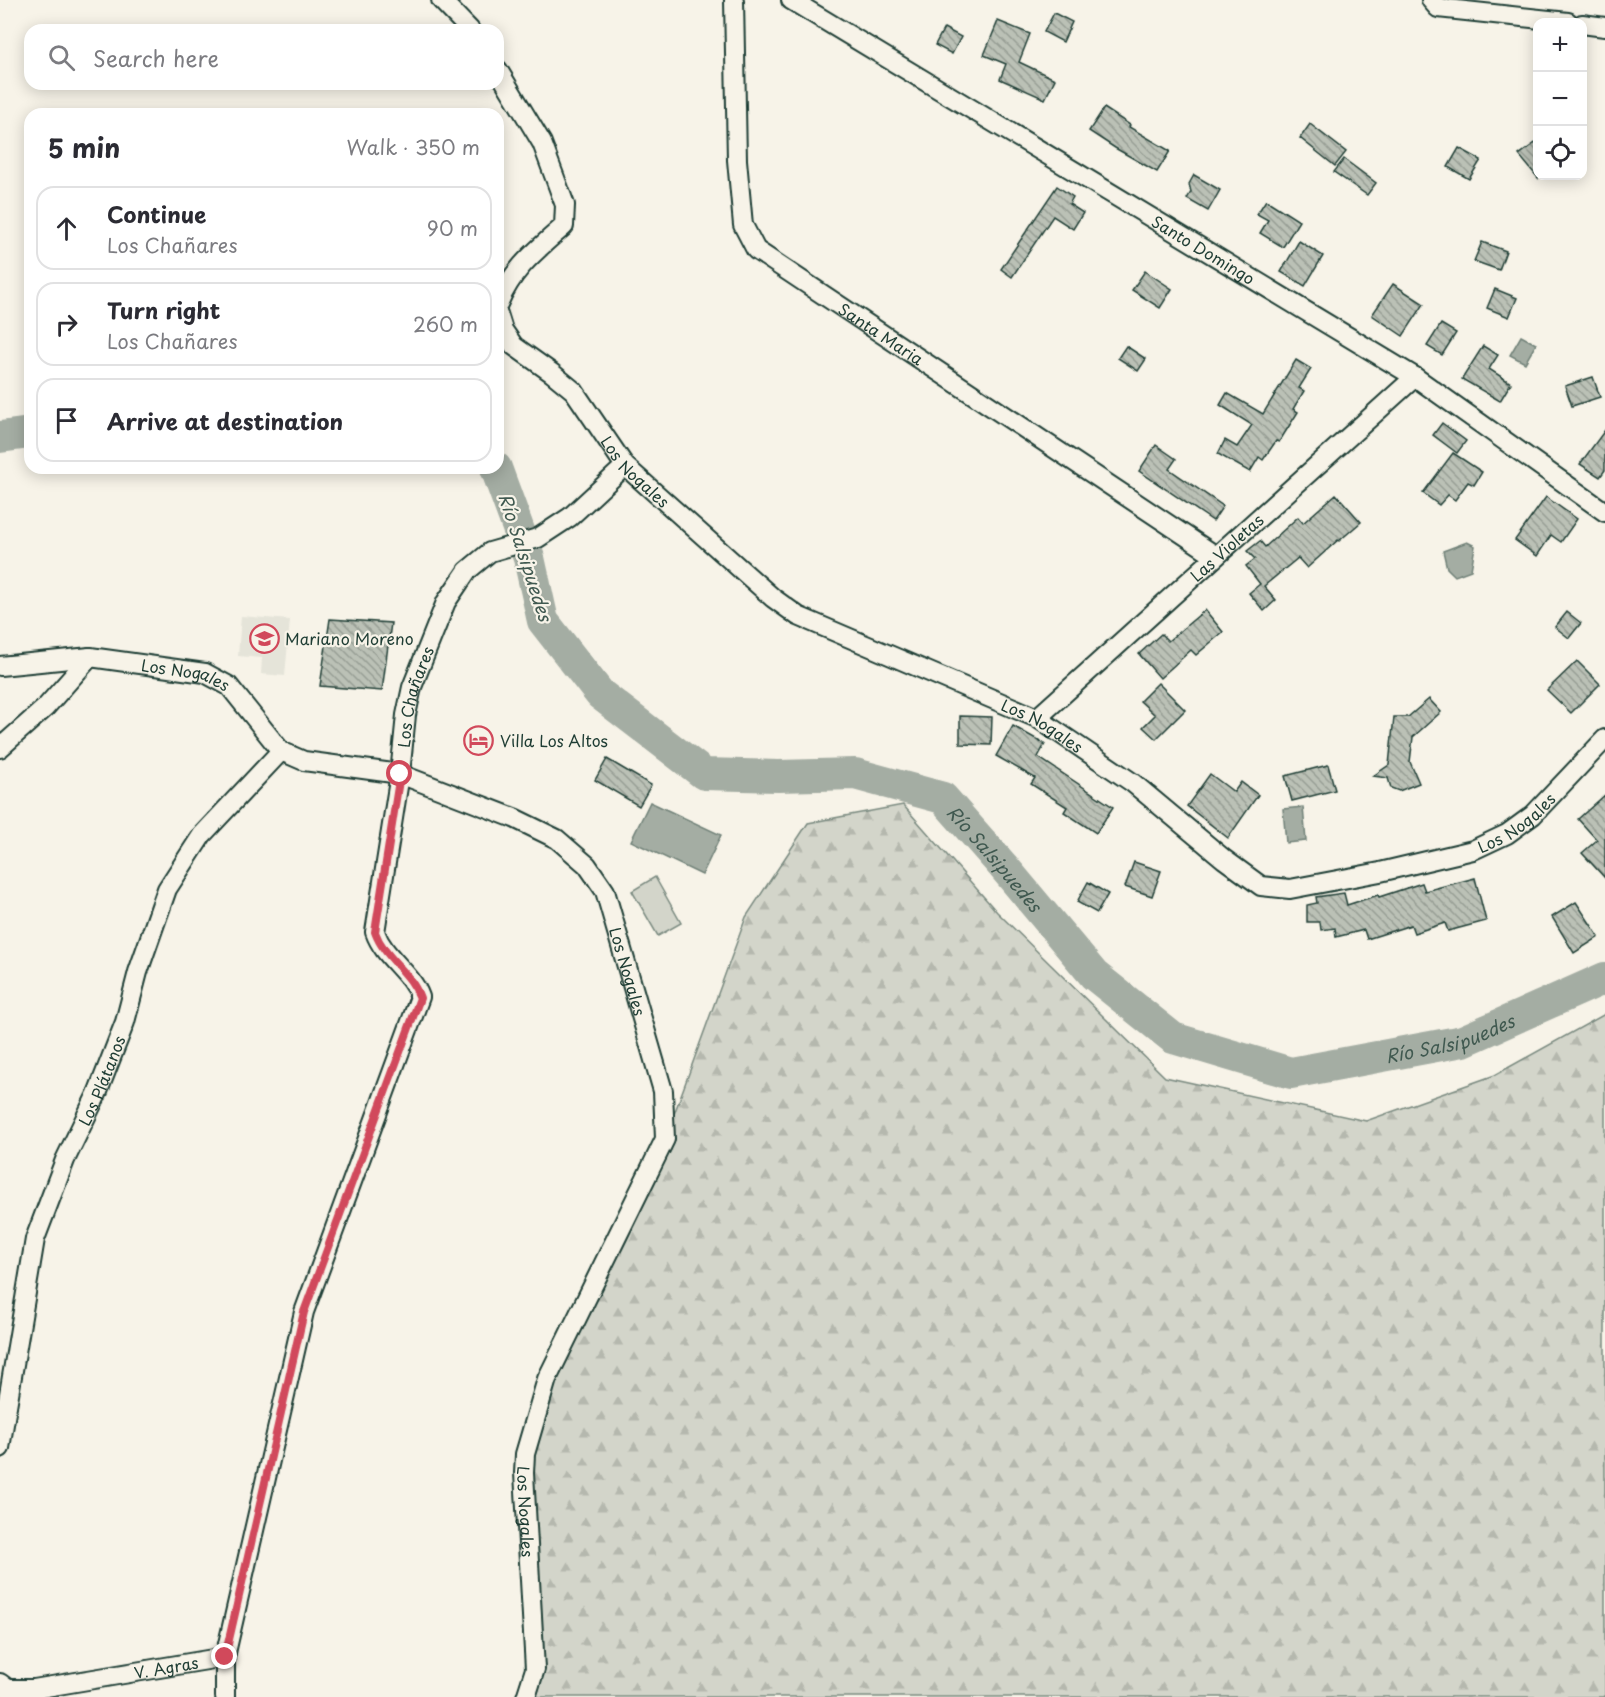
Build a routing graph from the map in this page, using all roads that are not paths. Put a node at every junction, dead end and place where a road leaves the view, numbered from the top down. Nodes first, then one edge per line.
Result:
1 (441, 0) edge
2 (734, 0) edge
3 (791, 0) edge
4 (1431, 0) edge
5 (1533, 18) edge
6 (464, 24) edge
7 (1587, 25) edge
8 (1605, 27) edge
9 (504, 80) edge
10 (504, 289) edge
11 (504, 331) edge
12 (1415, 376) junction
13 (625, 466) junction
14 (1605, 512) edge
15 (1216, 556) junction
16 (90, 657) junction
17 (0, 666) edge
18 (1037, 718) junction
19 (1605, 739) edge
20 (0, 748) edge
21 (281, 751) junction
22 (400, 774) junction
23 (0, 1448) edge
24 (225, 1657) junction
25 (0, 1683) edge
26 (225, 1697) edge
27 (526, 1697) edge

1 - 6 street
2 - 15 street, Santa Maria
3 - 12 street, Santo Domingo
4 - 5 street
7 - 8 street
9 - 10 street
11 - 13 street, Los Nogales
12 - 14 street, Santo Domingo
12 - 15 street, Las Violetas
13 - 18 street, Los Nogales
13 - 22 street, Los Chañares
15 - 18 street, Las Violetas
16 - 17 street, Los Nogales
16 - 20 street
16 - 21 street, Los Nogales
18 - 19 street, Los Nogales
21 - 22 street, Los Nogales
21 - 23 street, Los Plátanos
22 - 24 street, Los Chañares
22 - 27 street, Los Nogales
24 - 25 street, V. Agras
24 - 26 street, Los Chañares

